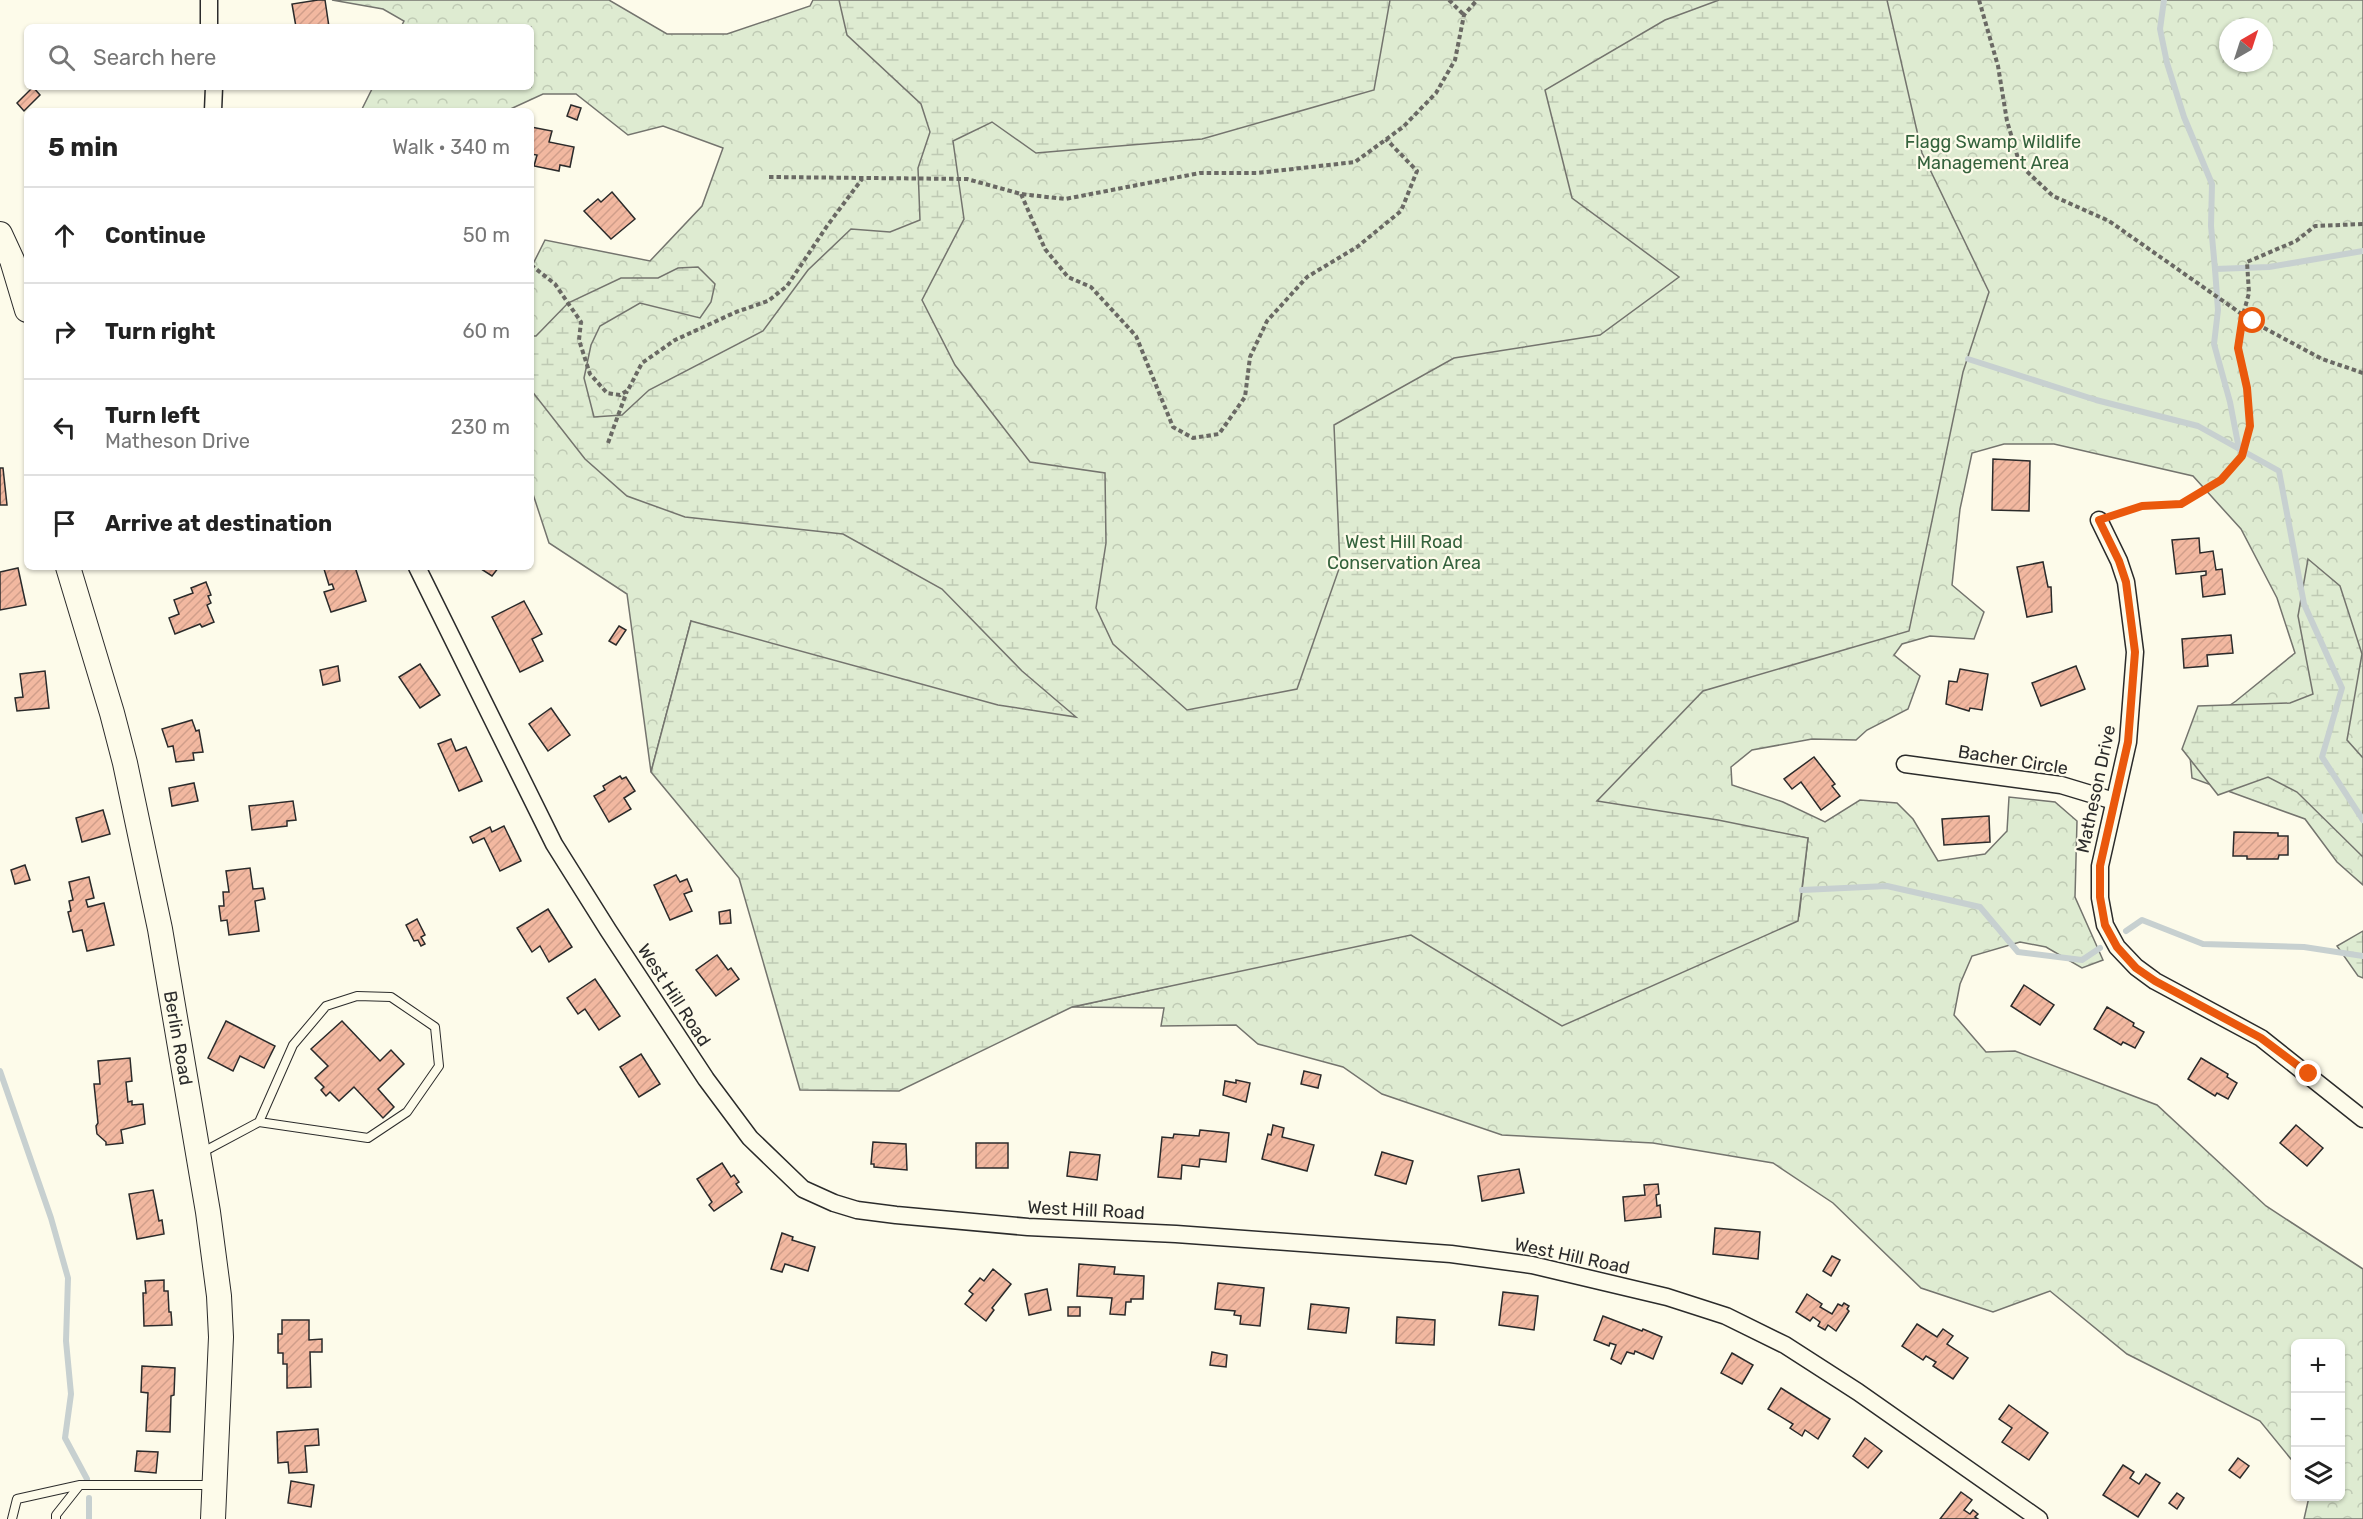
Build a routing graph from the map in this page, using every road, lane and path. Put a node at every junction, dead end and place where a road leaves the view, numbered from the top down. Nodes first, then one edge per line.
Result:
1 (209, 0) edge
2 (1449, 0) edge
3 (1477, 0) edge
4 (1979, 0) edge
5 (1464, 15) junction
6 (209, 24) edge
7 (214, 90) edge
8 (213, 108) edge
9 (1386, 139) junction
10 (769, 177) dead end
11 (863, 178) junction
12 (1021, 194) junction
13 (2363, 224) edge
14 (0, 234) edge
15 (19, 258) edge
16 (534, 267) edge
17 (24, 290) edge
18 (2243, 315) junction
19 (2363, 373) edge
20 (628, 390) junction
21 (608, 442) dead end
22 (2099, 520) joint
23 (69, 570) edge
24 (418, 570) edge
25 (1905, 764) dead end
26 (2114, 801) junction
27 (2363, 1119) edge
28 (259, 1122) junction
29 (198, 1154) junction
30 (80, 1485) junction
31 (215, 1485) junction
32 (12, 1519) edge
33 (56, 1519) edge
34 (213, 1519) edge
35 (2039, 1519) edge

1 - 6 street
2 - 5 path
3 - 5 path
4 - 18 path
5 - 9 path
7 - 8 street
9 - 12 path
9 - 12 path
10 - 11 path
11 - 12 path
11 - 20 path
13 - 18 path
14 - 15 street
15 - 17 street
16 - 20 path
18 - 19 path
18 - 22 path
20 - 21 path
22 - 26 street, Matheson Drive
23 - 29 street, Berlin Road
24 - 35 street, West Hill Road
25 - 26 street, Bacher Circle
26 - 27 street, Matheson Drive
28 - 28 lane
28 - 29 lane
29 - 31 street, Berlin Road
30 - 31 lane
30 - 32 lane
30 - 33 lane
31 - 34 street, Berlin Road

